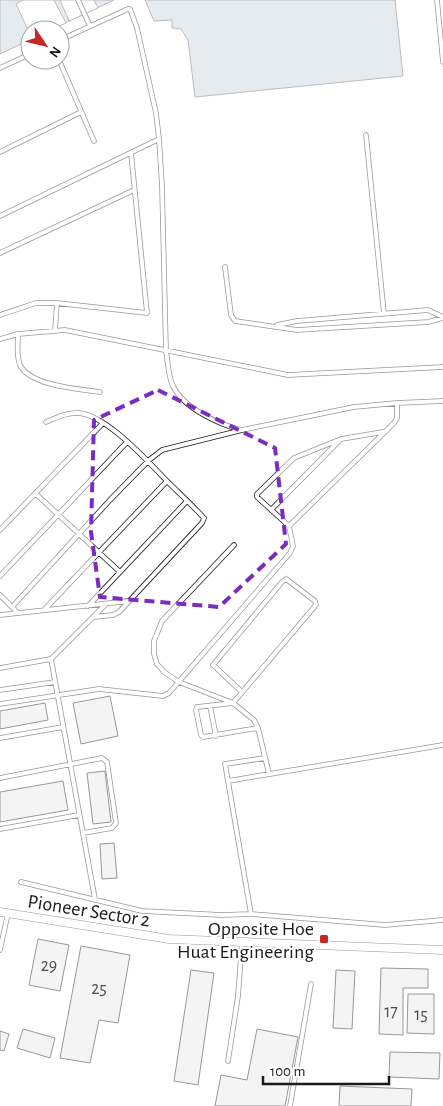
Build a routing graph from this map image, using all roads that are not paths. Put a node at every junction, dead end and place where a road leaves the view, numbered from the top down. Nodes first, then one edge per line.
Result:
1 (78, 0) edge
2 (437, 0) edge
3 (90, 26) junction
4 (70, 35) edge
5 (20, 59) edge
6 (443, 62) edge
7 (0, 68) edge
8 (63, 70) edge
9 (81, 112) junction
10 (366, 135) dead end
11 (159, 139) junction
12 (94, 141) dead end
13 (0, 152) edge
14 (131, 153) junction
15 (134, 190) junction
16 (0, 216) edge
17 (0, 253) edge
18 (225, 267) dead end
19 (57, 303) junction
20 (384, 314) junction
21 (0, 315) edge
22 (443, 317) edge
23 (272, 326) junction
24 (55, 330) junction
25 (18, 334) junction
26 (0, 339) edge
27 (166, 351) junction
28 (443, 367) edge
29 (100, 392) dead end
30 (443, 401) edge
31 (397, 402) junction
32 (46, 422) dead end
33 (103, 423) junction
34 (242, 430) junction
35 (383, 432) junction
36 (341, 439) junction
37 (127, 442) junction
38 (148, 461) junction
39 (167, 481) junction
40 (36, 494) junction
41 (187, 501) junction
42 (272, 509) junction
43 (58, 514) junction
44 (289, 526) junction
45 (0, 530) edge
46 (80, 534) junction
47 (234, 545) dead end
48 (99, 552) junction
49 (120, 572) junction
50 (0, 576) edge
51 (0, 595) edge
52 (129, 601) junction
53 (106, 604) junction
54 (88, 606) junction
55 (12, 607) junction
56 (44, 610) junction
57 (18, 613) junction
58 (0, 615) edge
59 (94, 617) junction
60 (51, 659) junction
61 (0, 668) edge
62 (55, 682) junction
63 (179, 682) junction
64 (0, 690) edge
65 (242, 692) junction
66 (57, 696) junction
67 (233, 703) junction
68 (0, 704) edge
69 (210, 706) junction
70 (63, 727) junction
71 (258, 728) junction
72 (216, 736) junction
73 (0, 738) edge
74 (443, 745) edge
75 (265, 758) junction
76 (70, 764) junction
77 (269, 774) junction
78 (0, 778) edge
79 (228, 781) junction
80 (79, 815) junction
81 (0, 829) edge
82 (83, 833) junction
83 (21, 882) dead end
84 (95, 899) junction
85 (4, 913) edge
86 (251, 914) junction
87 (443, 920) edge
88 (242, 943) junction
89 (0, 950) edge
90 (443, 950) edge
91 (311, 984) dead end
92 (228, 1061) dead end
93 (290, 1106) edge

1 - 3 lane
2 - 6 lane
3 - 4 lane
3 - 11 lane
5 - 7 lane
8 - 9 lane
9 - 12 lane
9 - 13 lane
10 - 20 lane
11 - 14 lane
11 - 27 lane
14 - 15 lane
14 - 16 lane
15 - 17 lane
15 - 19 lane
18 - 23 lane
19 - 21 lane
19 - 24 lane
20 - 22 lane
20 - 23 lane
22 - 23 lane
24 - 25 lane
24 - 27 lane
25 - 26 lane
25 - 29 lane
27 - 28 lane
27 - 34 lane
30 - 31 lane
31 - 34 lane
31 - 35 lane
32 - 33 lane
33 - 37 lane
33 - 40 lane
34 - 38 lane
35 - 36 lane
35 - 44 lane
36 - 42 lane
36 - 42 lane
37 - 38 lane
37 - 43 lane
38 - 39 lane
38 - 46 lane
39 - 41 lane
39 - 48 lane
40 - 43 lane
40 - 45 lane
41 - 49 lane
41 - 52 lane
42 - 44 lane
43 - 46 lane
43 - 50 lane
44 - 63 lane
46 - 48 lane
46 - 55 lane
47 - 63 lane
48 - 49 lane
48 - 56 lane
49 - 54 lane
51 - 55 lane
52 - 53 lane
52 - 59 lane
53 - 54 lane
53 - 59 lane
54 - 56 lane
55 - 57 lane
56 - 57 lane
57 - 58 lane
59 - 60 lane
60 - 61 lane
60 - 62 lane
62 - 64 lane
62 - 66 lane
63 - 66 lane
63 - 67 lane
65 - 65 lane
65 - 67 lane
66 - 68 lane
66 - 70 lane
67 - 69 lane
67 - 71 lane
69 - 72 lane
69 - 72 lane
70 - 73 lane
70 - 76 lane
71 - 72 lane
71 - 75 lane
74 - 77 lane
75 - 77 lane
75 - 79 lane
76 - 78 lane
76 - 80 lane
76 - 82 lane
77 - 79 lane
79 - 86 lane
80 - 81 lane
80 - 82 lane
82 - 84 lane
83 - 84 lane
84 - 86 lane
85 - 88 street, Pioneer Sector 2
85 - 89 lane
86 - 87 lane
88 - 90 street, Pioneer Sector 2
88 - 92 lane
91 - 93 lane

